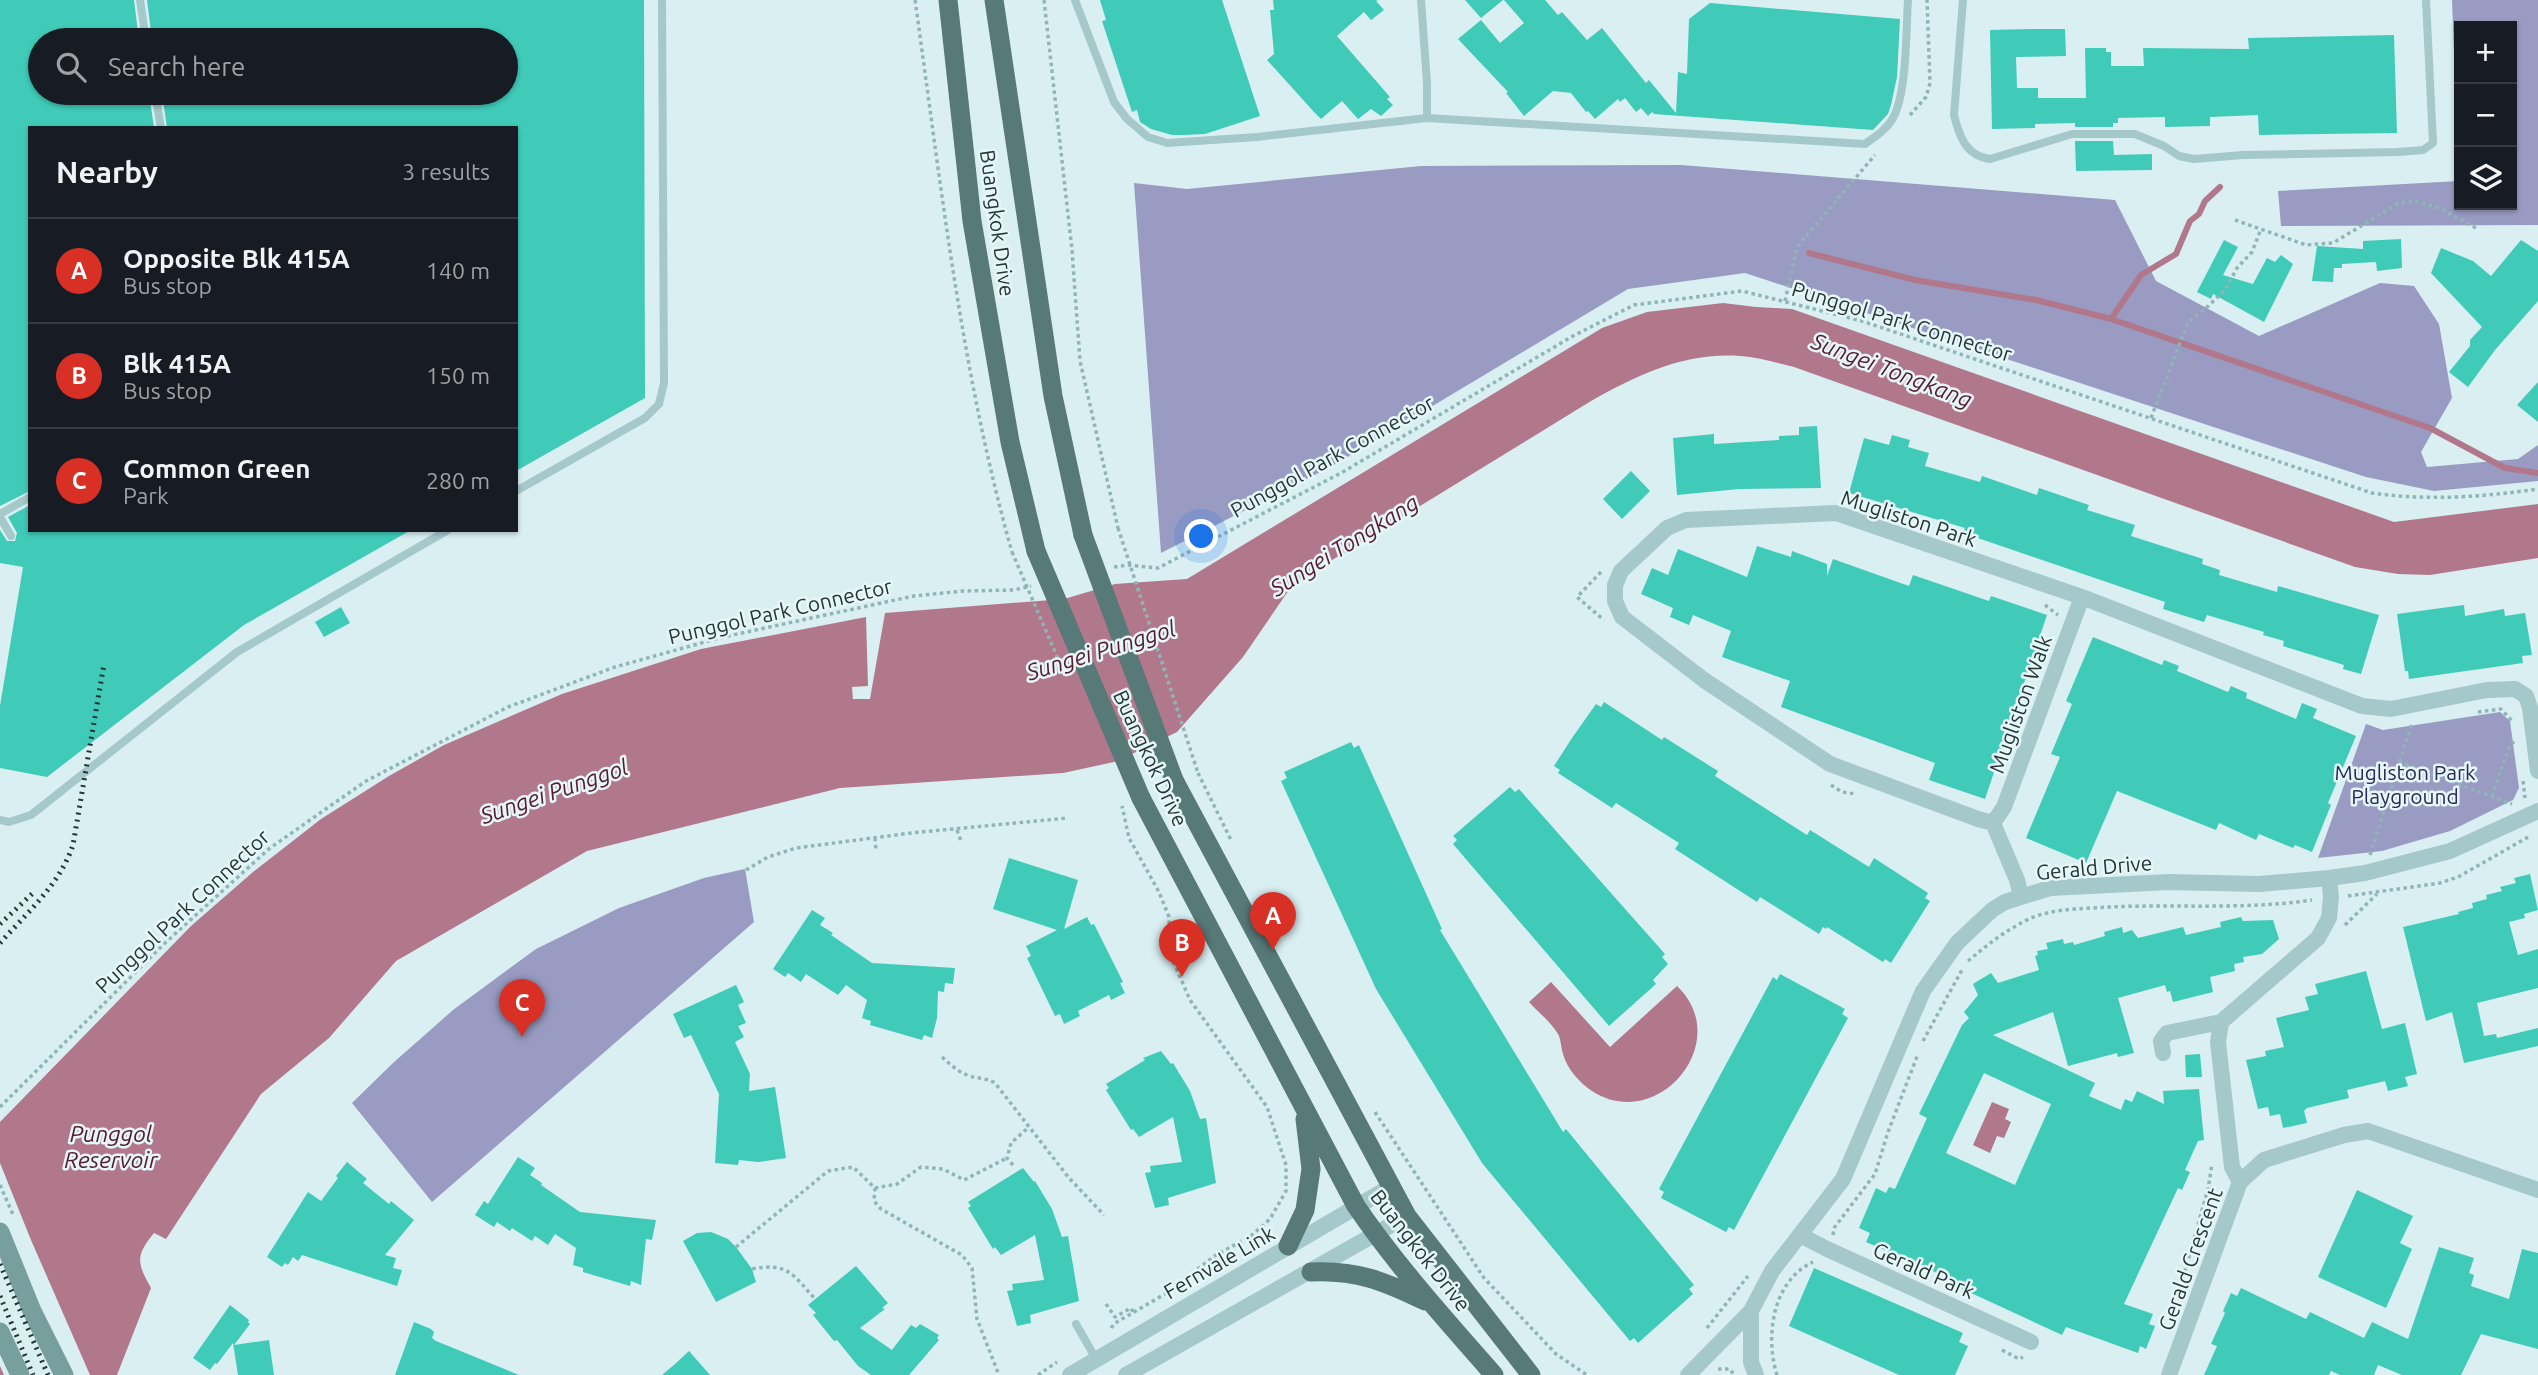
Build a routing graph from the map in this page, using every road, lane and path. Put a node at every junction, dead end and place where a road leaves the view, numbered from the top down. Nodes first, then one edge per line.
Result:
1 (140, 0) edge
2 (663, 0) edge
3 (915, 0) edge
4 (948, 0) edge
5 (994, 0) edge
6 (1044, 0) edge
7 (1075, 0) edge
8 (1420, 0) edge
9 (1908, 0) edge
10 (1963, 0) edge
11 (2426, 0) edge
12 (144, 28) edge
13 (157, 105) edge
14 (1427, 118) junction
15 (161, 126) edge
16 (2235, 220) dead end
17 (2476, 228) dead end
18 (2261, 229) junction
19 (2151, 418) junction
20 (2538, 489) edge
21 (518, 490) edge
22 (28, 498) edge
23 (0, 515) edge
24 (445, 532) edge
25 (11, 536) dead end
26 (1012, 552) dead end
27 (1114, 567) dead end
28 (1038, 584) dead end
29 (2082, 597) junction
30 (2035, 601) dead end
31 (2074, 621) junction
32 (2412, 723) dead end
33 (2516, 740) dead end
34 (2399, 762) junction
35 (2538, 771) edge
36 (2492, 796) junction
37 (1121, 804) dead end
38 (2514, 804) dead end
39 (2538, 811) edge
40 (1068, 818) dead end
41 (0, 820) edge
42 (1993, 823) junction
43 (957, 830) junction
44 (2538, 831) edge
45 (875, 838) junction
46 (961, 841) dead end
47 (1233, 845) dead end
48 (876, 851) dead end
49 (2370, 857) dead end
50 (746, 870) dead end
51 (2329, 878) junction
52 (2379, 893) junction
53 (2021, 896) junction
54 (2331, 897) junction
55 (2339, 932) dead end
56 (2221, 1022) junction
57 (2163, 1053) dead end
58 (942, 1057) dead end
59 (0, 1107) edge
60 (1304, 1107) junction
61 (1374, 1109) dead end
62 (1030, 1127) junction
63 (1007, 1158) junction
64 (2213, 1159) dead end
65 (1013, 1165) dead end
66 (2240, 1182) junction
67 (1390, 1187) junction
68 (875, 1188) junction
69 (2538, 1190) edge
70 (1356, 1206) junction
71 (1104, 1215) dead end
72 (1407, 1216) junction
73 (0, 1232) edge
74 (1376, 1235) junction
75 (1800, 1235) junction
76 (1288, 1246) junction
77 (736, 1247) dead end
78 (1827, 1249) junction
79 (752, 1269) dead end
80 (1311, 1272) junction
81 (1751, 1272) dead end
82 (2178, 1295) dead end
83 (816, 1300) dead end
84 (1106, 1304) dead end
85 (1432, 1305) junction
86 (1751, 1311) junction
87 (1133, 1312) junction
88 (1076, 1324) dead end
89 (0, 1332) edge
90 (1703, 1333) dead end
91 (2031, 1342) dead end
92 (1086, 1343) junction
93 (1096, 1359) junction
94 (1714, 1369) dead end
95 (20, 1375) edge
96 (64, 1375) edge
97 (999, 1375) edge
98 (1038, 1375) edge
99 (1070, 1375) edge
100 (1126, 1375) edge
101 (1494, 1375) edge
102 (1531, 1375) edge
103 (1587, 1375) edge
104 (1688, 1375) edge
105 (1734, 1375) edge
106 (1756, 1375) edge
107 (1777, 1375) edge
108 (2169, 1375) edge

1 - 12 lane
2 - 21 lane
3 - 26 path
4 - 60 main road, Buangkok Drive, bridge
5 - 67 main road, Buangkok Drive, bridge
6 - 47 path, bridge
7 - 14 lane
8 - 14 lane
9 - 14 lane
10 - 11 lane
13 - 15 lane
16 - 18 path
17 - 18 path
18 - 19 path
19 - 20 path, Punggol Park Connector
19 - 27 path, Punggol Park Connector
22 - 23 lane
23 - 25 lane
24 - 41 lane
28 - 59 path, Punggol Park Connector
29 - 31 street, Mugliston Walk
29 - 35 street, Mugliston Park
29 - 42 street, Mugliston Park
30 - 31 path
31 - 42 street, Mugliston Walk
32 - 34 path
33 - 36 path
34 - 36 path
34 - 49 path
36 - 38 path
37 - 87 path
39 - 51 street, Gerald Drive
40 - 43 path
42 - 53 street
43 - 45 path
43 - 46 path
44 - 52 path
45 - 48 path
45 - 50 path
51 - 53 street, Gerald Drive
51 - 54 street
52 - 54 path
52 - 55 path
53 - 75 street, Gerald Drive
54 - 56 street
54 - 78 path
56 - 57 street
56 - 66 street
58 - 62 path
60 - 70 main road, Buangkok Drive
60 - 76 main road
61 - 103 path
62 - 63 path
62 - 71 path
63 - 65 path
63 - 68 path
64 - 82 path
66 - 69 street, Gerald Crescent
66 - 108 street, Gerald Crescent
67 - 70 street, Fernvale Link
67 - 72 main road, Buangkok Drive
68 - 77 path
68 - 97 path
70 - 74 main road, Buangkok Drive
70 - 76 street, Fernvale Link
72 - 74 street
72 - 102 main road, Buangkok Drive
73 - 96 main road
74 - 80 street
74 - 85 main road, Buangkok Drive
75 - 78 street, Gerald Park
75 - 86 street, Gerald Drive
76 - 93 street, Fernvale Link
78 - 91 street, Gerald Park
78 - 107 path
79 - 83 path
80 - 85 main road
80 - 100 street
81 - 90 path
84 - 87 path
85 - 101 main road, Buangkok Drive
86 - 104 street, Gerald Drive
86 - 106 street, Gerald Drive
87 - 92 path
88 - 92 lane
89 - 95 main road
92 - 93 lane
92 - 98 path
93 - 99 street, Fernvale Link
94 - 105 path

